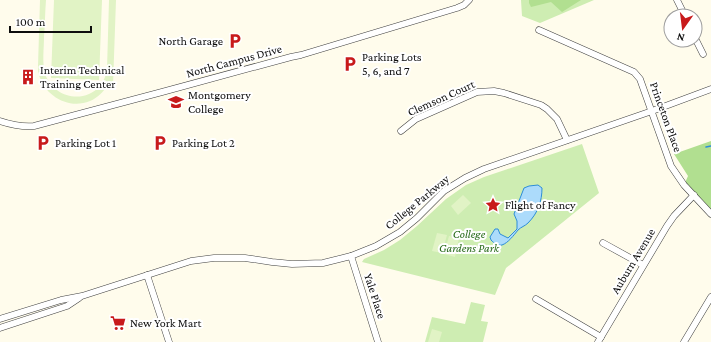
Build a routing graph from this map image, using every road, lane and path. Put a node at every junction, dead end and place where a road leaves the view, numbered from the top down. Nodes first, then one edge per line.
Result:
1 (469, 0) edge
2 (539, 30) dead end
3 (700, 48) edge
4 (703, 54) dead end
5 (711, 88) edge
6 (652, 111) junction
7 (0, 120) edge
8 (401, 131) dead end
9 (567, 140) junction
10 (694, 195) junction
11 (711, 214) edge
12 (603, 243) dead end
13 (351, 256) junction
14 (643, 265) junction
15 (147, 275) junction
16 (82, 296) junction
17 (711, 297) edge
18 (536, 299) dead end
19 (0, 319) edge
20 (0, 328) edge
21 (599, 340) edge
22 (169, 342) edge
23 (378, 342) edge
24 (684, 342) edge

1 - 7 street, North Campus Drive
2 - 6 street, Princeton Place
3 - 4 street
5 - 6 street, College Parkway
6 - 9 street, College Parkway
6 - 10 street, Princeton Place
8 - 9 street, Clemson Court
9 - 13 street, College Parkway
10 - 11 street, Princeton Place
10 - 14 street, Auburn Avenue
12 - 14 street
13 - 15 street, College Parkway
13 - 23 street, Yale Place
14 - 21 street, Auburn Avenue
15 - 16 street, College Parkway
15 - 22 street
16 - 19 street, College Parkway
16 - 20 street, College Parkway
17 - 24 street
18 - 21 street

